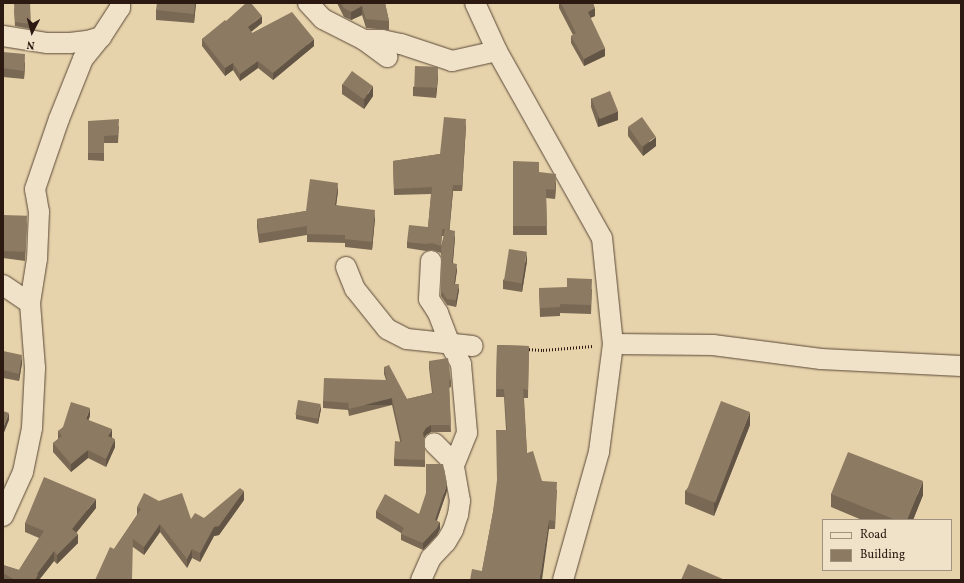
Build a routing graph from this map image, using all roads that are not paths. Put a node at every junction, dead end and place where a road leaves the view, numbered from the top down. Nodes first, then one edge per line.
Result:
1 (308, 3) edge
2 (475, 3) edge
3 (123, 5) edge
4 (3, 36) edge
5 (101, 37) junction
6 (364, 40) junction
7 (497, 51) junction
8 (387, 57) dead end
9 (431, 261) dead end
10 (346, 267) dead end
11 (3, 286) edge
12 (30, 303) junction
13 (450, 344) junction
14 (614, 344) junction
15 (473, 346) dead end
16 (961, 366) edge
17 (434, 443) dead end
18 (454, 466) junction
19 (3, 516) edge
20 (421, 580) edge
21 (563, 580) edge

1 - 6 street
2 - 7 street
3 - 5 street
4 - 5 street
5 - 12 street
6 - 7 street
6 - 8 street
7 - 14 street
9 - 13 street
10 - 13 street
11 - 12 street
12 - 19 street
13 - 15 street
13 - 18 street
14 - 16 street
14 - 21 street
17 - 18 street
18 - 20 street

